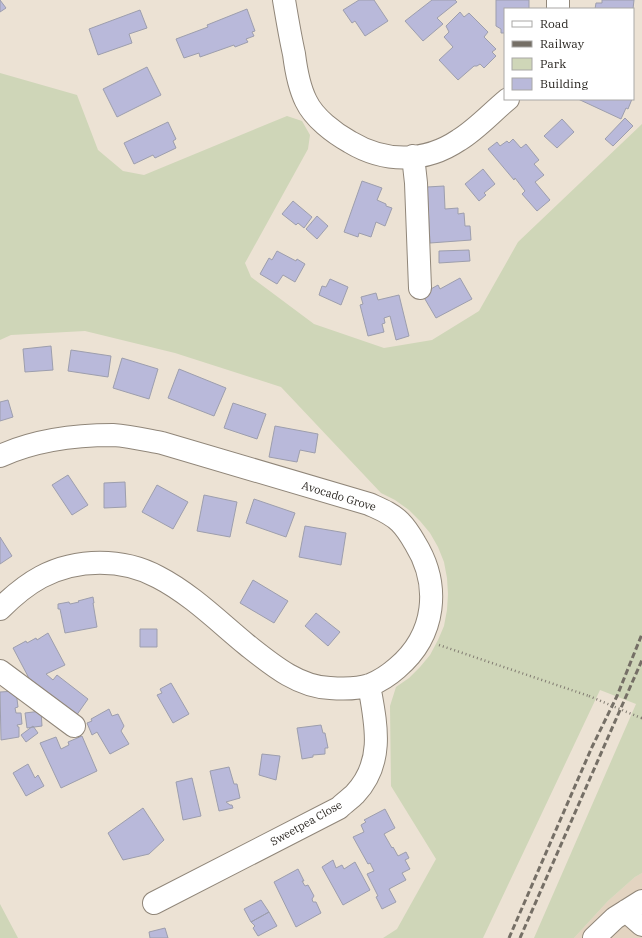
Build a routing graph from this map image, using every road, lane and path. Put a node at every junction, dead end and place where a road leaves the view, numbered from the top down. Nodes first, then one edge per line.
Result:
1 (284, 0) edge
2 (507, 100) edge
3 (413, 156) junction
4 (420, 288) dead end
5 (0, 456) edge
6 (0, 609) edge
7 (422, 639) junction
8 (0, 671) edge
9 (369, 685) junction
10 (642, 718) edge
11 (74, 726) dead end
12 (154, 903) dead end
13 (637, 912) edge
14 (594, 938) edge

1 - 3 street
2 - 3 street
3 - 4 street
5 - 7 street, Avocado Grove
6 - 9 street, Avocado Grove
7 - 9 street, Avocado Grove
7 - 10 path, bridge
8 - 11 street
9 - 12 street, Sweetpea Close
13 - 14 street

